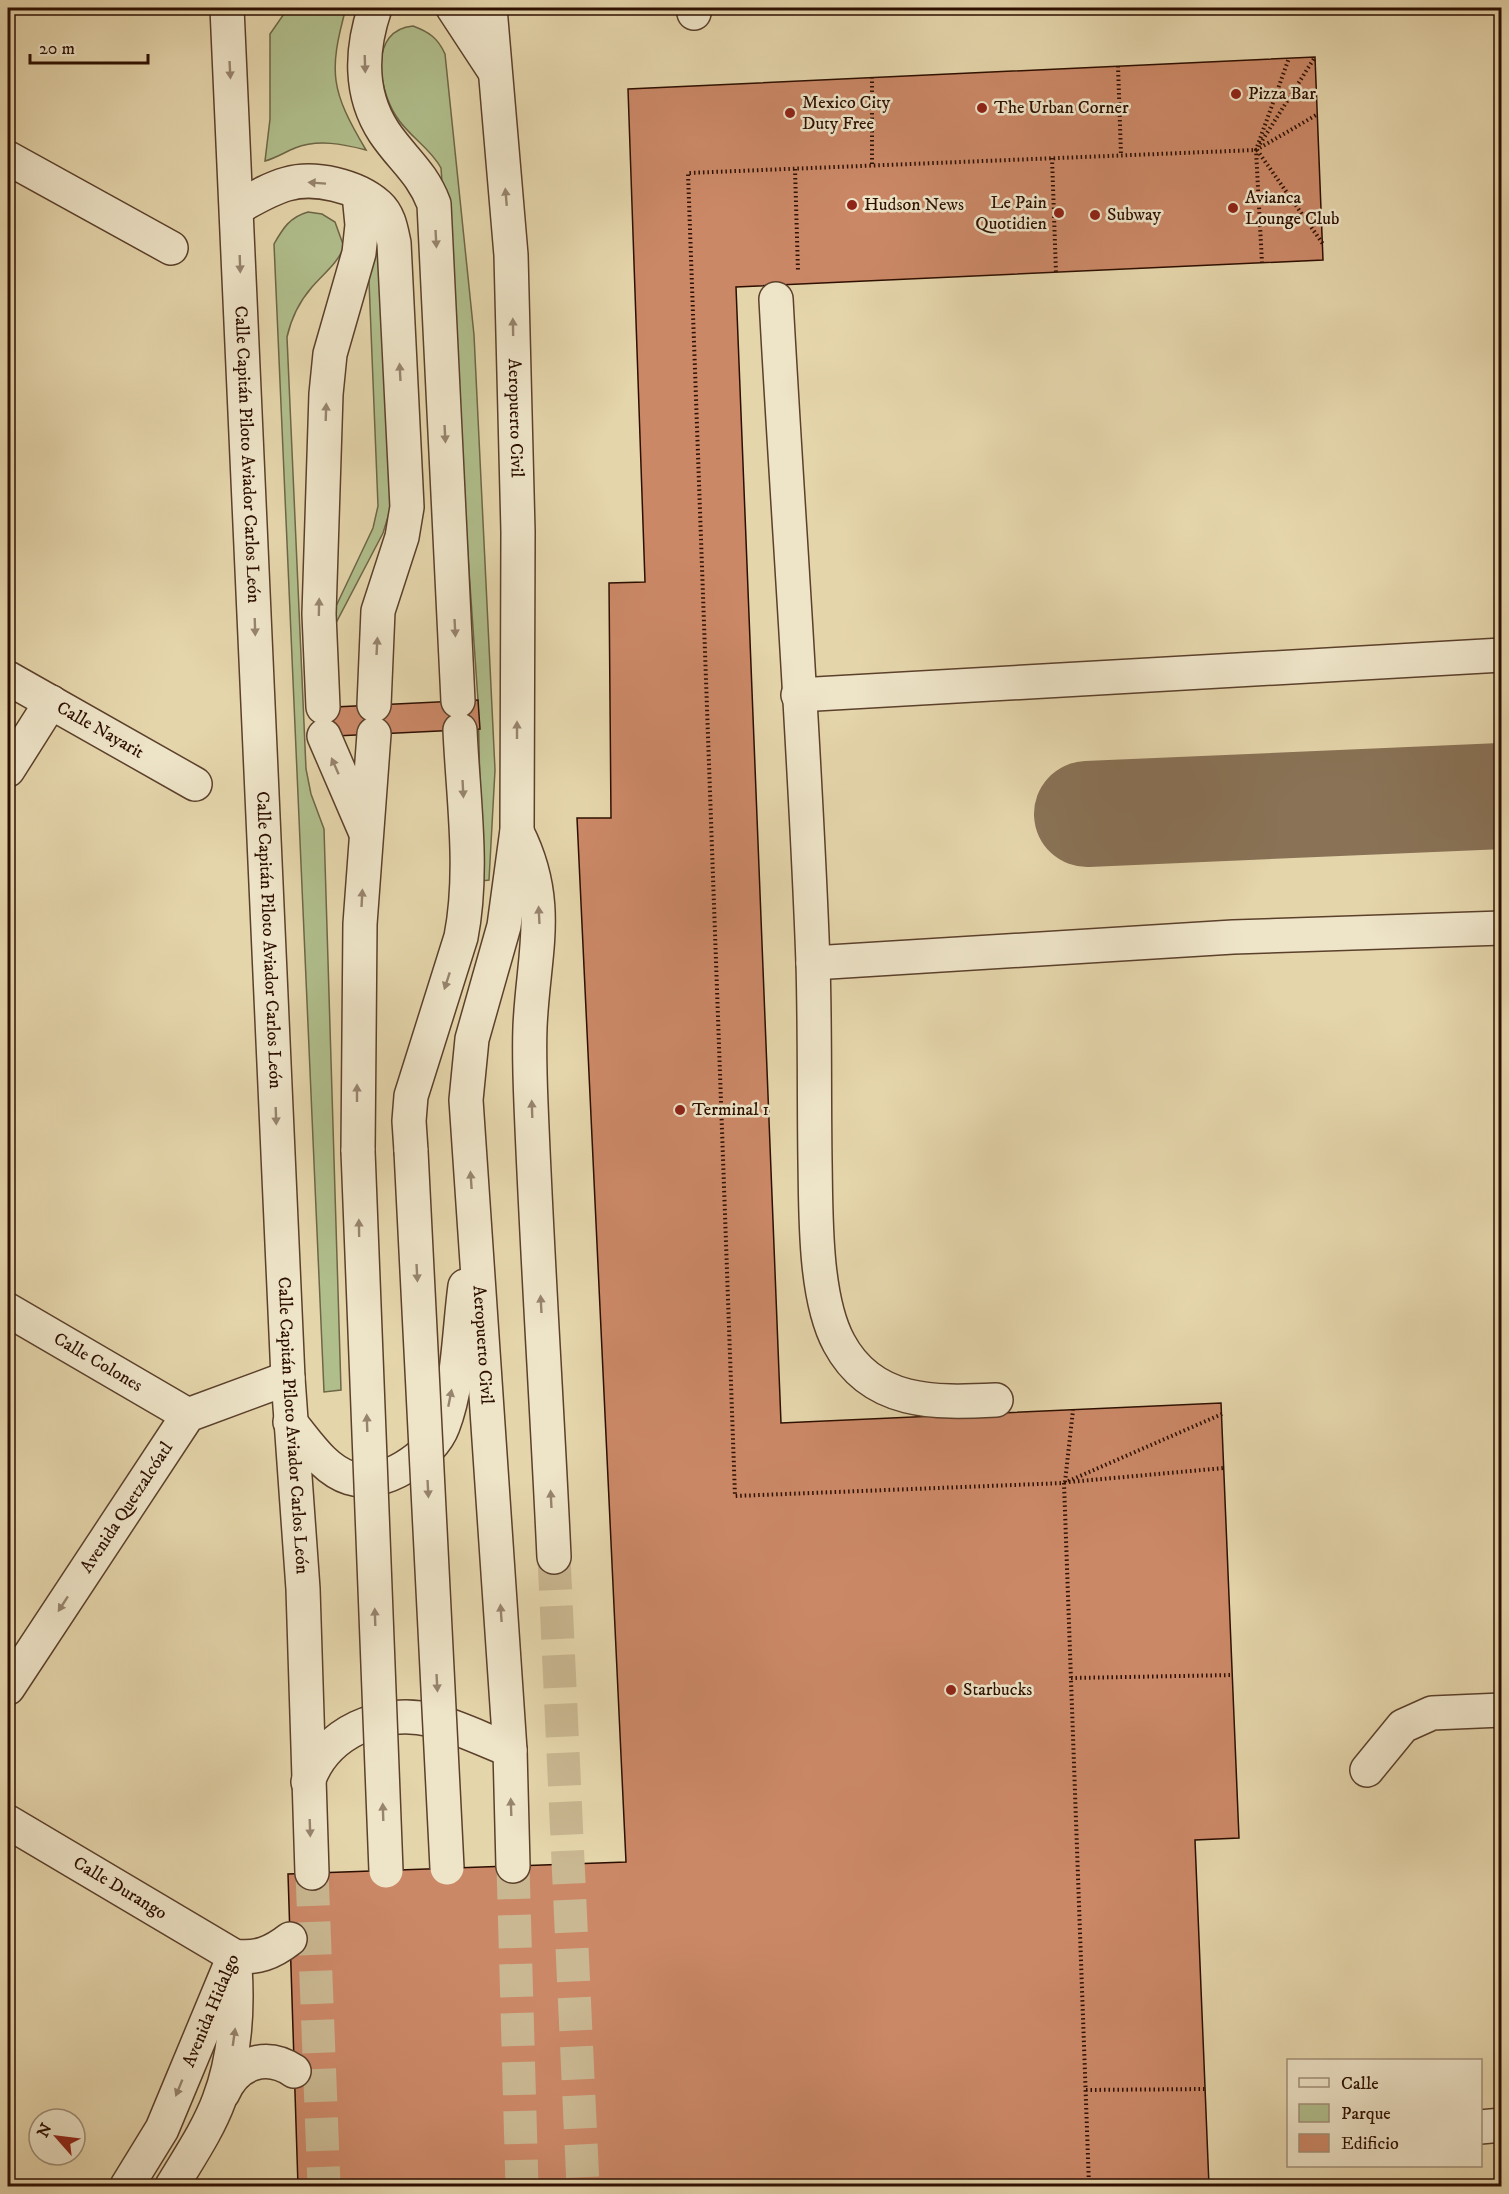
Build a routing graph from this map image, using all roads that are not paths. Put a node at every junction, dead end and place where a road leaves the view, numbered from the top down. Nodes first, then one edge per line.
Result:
1 (375, 8) edge
2 (453, 8) edge
3 (489, 8) edge
4 (229, 9) edge
5 (495, 73) junction
6 (8, 158) edge
7 (359, 194) junction
8 (237, 208) junction
9 (171, 248) dead end
10 (776, 298) dead end
11 (1502, 656) edge
12 (8, 678) edge
13 (798, 695) junction
14 (51, 702) junction
15 (8, 770) edge
16 (195, 784) dead end
17 (517, 830) junction
18 (366, 833) junction
19 (1502, 928) edge
20 (813, 963) junction
21 (473, 1213) junction
22 (8, 1310) edge
23 (288, 1378) junction
24 (996, 1400) dead end
25 (188, 1415) junction
26 (290, 1422) junction
27 (554, 1557) tunnel mouth
28 (8, 1688) edge
29 (1502, 1710) edge
30 (510, 1750) junction
31 (1367, 1770) dead end
32 (308, 1782) junction
33 (8, 1822) edge
34 (513, 1866) tunnel mouth
35 (447, 1868) dead end
36 (386, 1871) dead end
37 (312, 1874) tunnel mouth
38 (290, 1939) dead end
39 (234, 1956) junction
40 (294, 2071) dead end
41 (219, 2102) junction
42 (1502, 2125) edge
43 (1482, 2127) edge
44 (162, 2129) junction
45 (194, 2149) junction
46 (127, 2187) edge
47 (172, 2187) edge

1 -> 35 street, bridge
2 - 5 street
3 - 5 street, Aeropuerto Civil
4 -> 8 street, Calle Capitán Piloto Aviador Carlos León
17 -> 5 street, Aeropuerto Civil
6 - 9 street
7 -> 8 street
18 -> 7 street
18 -> 7 street
8 -> 23 street, Calle Capitán Piloto Aviador Carlos León
10 - 13 street
11 - 13 street
12 - 14 street, Calle Nayarit
13 - 20 street
14 - 15 street
14 - 16 street, Calle Nayarit
21 -> 17 street, Aeropuerto Civil
27 -> 17 street, Aeropuerto Civil
36 -> 18 street, bridge
19 - 20 street
20 - 24 street
26 -> 21 street
30 -> 21 street, Aeropuerto Civil
22 - 25 street, Calle Colones
23 - 25 street
23 - 26 street, Calle Capitán Piloto Aviador Carlos León
25 -> 28 street, Avenida Quetzalcóatl
26 - 32 street, Calle Capitán Piloto Aviador Carlos León
29 - 31 street
30 - 32 street
34 -> 30 street, Aeropuerto Civil
32 -> 37 street, Calle Capitán Piloto Aviador Carlos León
33 - 39 street, Calle Durango
38 - 39 street
41 -> 39 street, Avenida Hidalgo
39 -> 44 street, Avenida Hidalgo
40 - 41 street
41 - 45 street, Avenida Hidalgo
42 - 43 street
44 - 45 street
44 - 46 street, Avenida Hidalgo
45 - 47 street, Avenida Hidalgo

